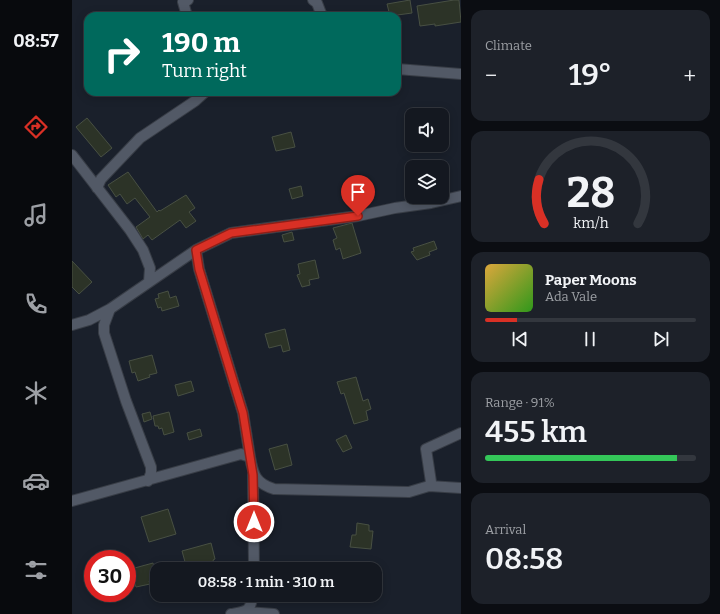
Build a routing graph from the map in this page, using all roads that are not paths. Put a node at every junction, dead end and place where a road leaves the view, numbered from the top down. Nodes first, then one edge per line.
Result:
1 (188, 0) edge
2 (316, 1) edge
3 (186, 12) edge
4 (320, 12) edge
5 (401, 69) edge
6 (461, 74) edge
7 (201, 96) edge
8 (72, 155) edge
9 (97, 188) junction
10 (461, 196) edge
11 (196, 250) junction
12 (149, 282) junction
13 (110, 310) junction
14 (89, 320) junction
15 (72, 325) edge
16 (104, 333) junction
17 (461, 433) edge
18 (250, 457) junction
19 (253, 475) junction
20 (148, 481) junction
21 (429, 486) junction
22 (461, 488) edge
23 (72, 501) edge
24 (254, 562) edge
25 (251, 602) edge
26 (246, 612) junction
27 (231, 614) edge
28 (274, 614) edge

1 - 3 street
2 - 4 street
5 - 6 street
7 - 9 street
8 - 9 street
9 - 12 street
10 - 11 street
11 - 12 street
11 - 18 street
12 - 13 street
13 - 14 street
13 - 16 street
14 - 15 street
14 - 16 street
16 - 20 street
17 - 21 street
18 - 19 street
18 - 20 street
19 - 21 street
19 - 24 street
20 - 23 street
21 - 22 street
25 - 26 street
26 - 27 street
26 - 28 street

